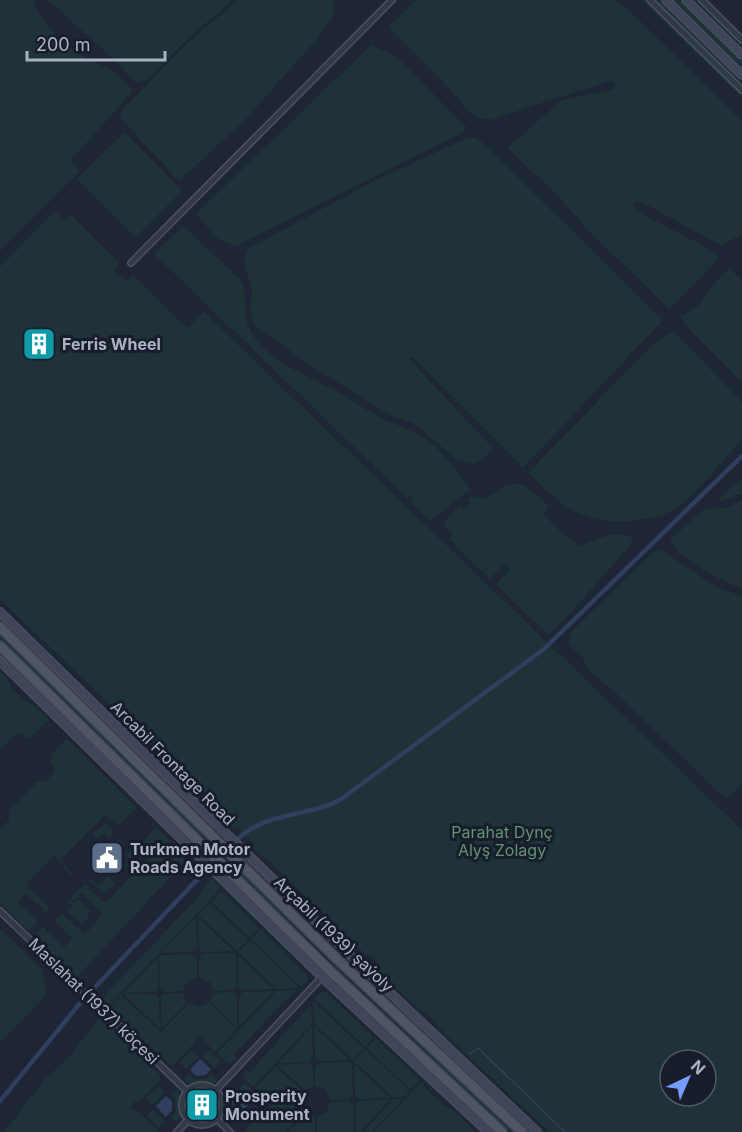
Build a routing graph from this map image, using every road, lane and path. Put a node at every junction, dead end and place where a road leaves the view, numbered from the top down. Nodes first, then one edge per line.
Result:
1 (392, 0) edge
2 (650, 0) edge
3 (666, 0) edge
4 (686, 0) edge
5 (702, 0) edge
6 (742, 39) edge
7 (742, 56) edge
8 (742, 75) edge
9 (742, 90) edge
10 (131, 263) dead end
11 (0, 612) edge
12 (0, 627) edge
13 (0, 646) edge
14 (0, 661) edge
15 (0, 911) edge
16 (322, 977) junction
17 (216, 1090) junction
18 (187, 1091) junction
19 (217, 1119) junction
20 (188, 1120) junction
21 (177, 1132) edge
22 (231, 1132) edge
23 (488, 1132) edge
24 (502, 1132) edge
25 (522, 1132) edge
26 (537, 1132) edge

1 - 10 street
2 - 9 street
3 - 8 street
4 - 7 street
5 - 6 street
11 - 26 street, Arcabil Frontage Road
12 - 25 main road, Arçabil (1939) şaýoly
13 - 24 main road, Arçabil (1939) şaýoly
14 - 16 street
15 - 18 street, Maslahat (1937) köçesi
16 - 17 street
16 - 23 street
17 - 18 street
17 - 19 street
18 - 20 street
19 - 20 street
19 - 22 street
20 - 21 street

